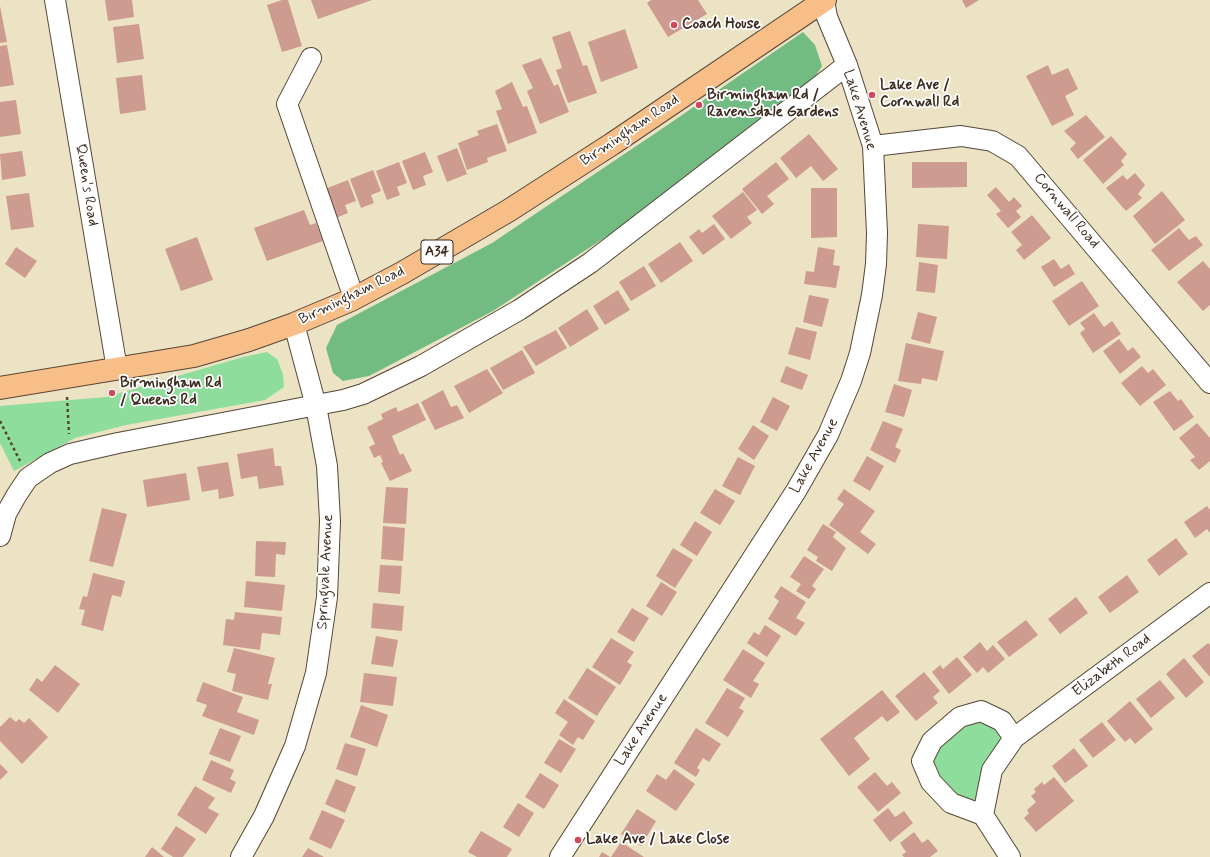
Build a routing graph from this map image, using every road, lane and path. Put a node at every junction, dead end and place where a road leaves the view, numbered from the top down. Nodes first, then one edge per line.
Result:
1 (56, 0) edge
2 (824, 0) edge
3 (311, 58) dead end
4 (847, 65) junction
5 (873, 146) junction
6 (354, 298) junction
7 (294, 324) junction
8 (117, 369) junction
9 (66, 377) junction
10 (1210, 383) edge
11 (0, 388) edge
12 (316, 406) junction
13 (0, 421) edge
14 (70, 454) junction
15 (28, 478) junction
16 (0, 536) edge
17 (1210, 593) edge
18 (1014, 738) junction
19 (983, 815) junction
20 (241, 857) edge
21 (560, 857) edge
22 (1010, 857) edge

1 - 8 street, Queen's Road
2 - 4 street, Lake Avenue
2 - 6 highway, Birmingham Road / A34
3 - 6 street
4 - 5 street, Lake Avenue
4 - 12 street
5 - 10 street, Cornwall Road
5 - 21 street, Lake Avenue
6 - 7 highway, Birmingham Road / A34
7 - 8 highway, Birmingham Road / A34
7 - 12 street, Springvale Avenue
8 - 9 highway, Birmingham Road / A34
9 - 11 highway, Birmingham Road / A34
9 - 14 path
12 - 14 street
12 - 20 street, Springvale Avenue
13 - 15 path
14 - 15 street
15 - 16 street
17 - 18 street, Elizabeth Road
18 - 19 street, Elizabeth Road
18 - 19 street
19 - 22 street

